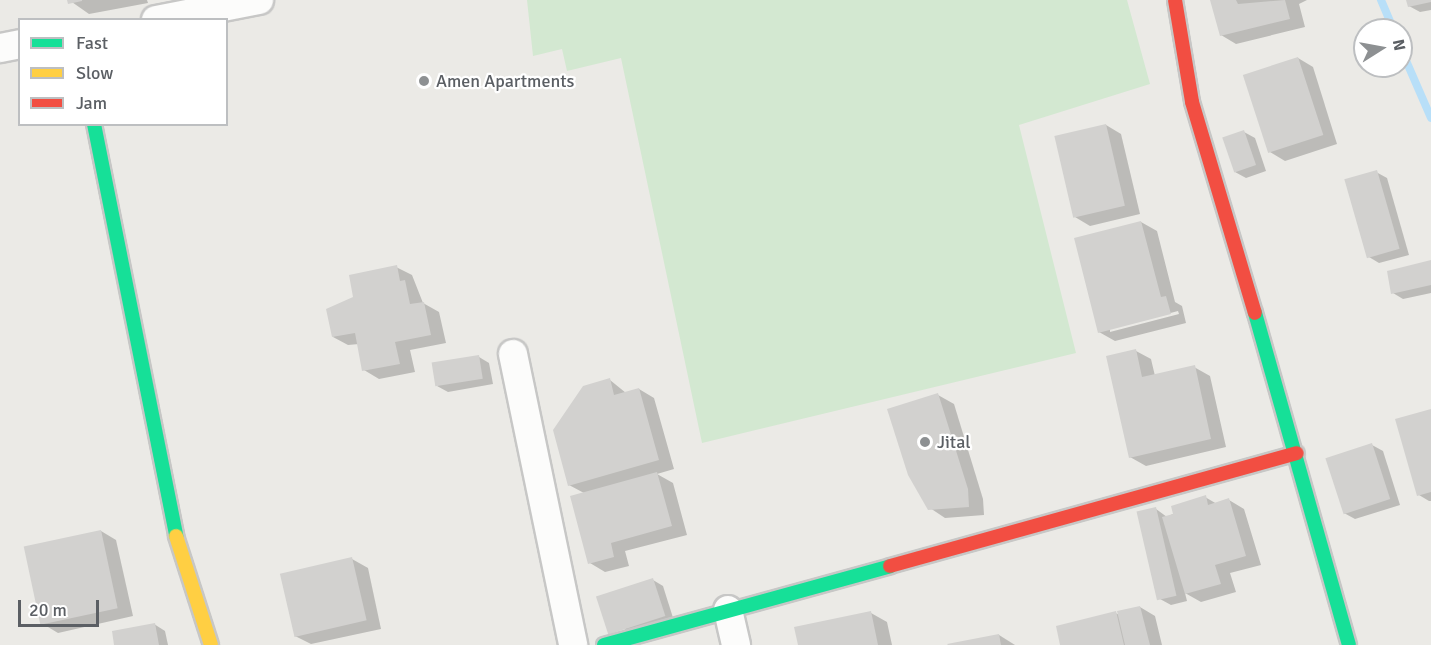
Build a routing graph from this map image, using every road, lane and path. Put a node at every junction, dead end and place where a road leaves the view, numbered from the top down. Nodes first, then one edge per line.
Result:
1 (1175, 0) edge
2 (243, 2) edge
3 (166, 18) edge
4 (18, 44) edge
5 (0, 48) edge
6 (94, 126) edge
7 (513, 354) dead end
8 (1297, 453) junction
9 (728, 610) junction
10 (211, 645) edge
11 (573, 645) edge
12 (604, 645) edge
13 (736, 645) edge
14 (1349, 645) edge

1 - 8 street
2 - 3 street
4 - 5 street
6 - 10 street
7 - 11 street
8 - 9 street
8 - 14 street
9 - 12 street
9 - 13 street

